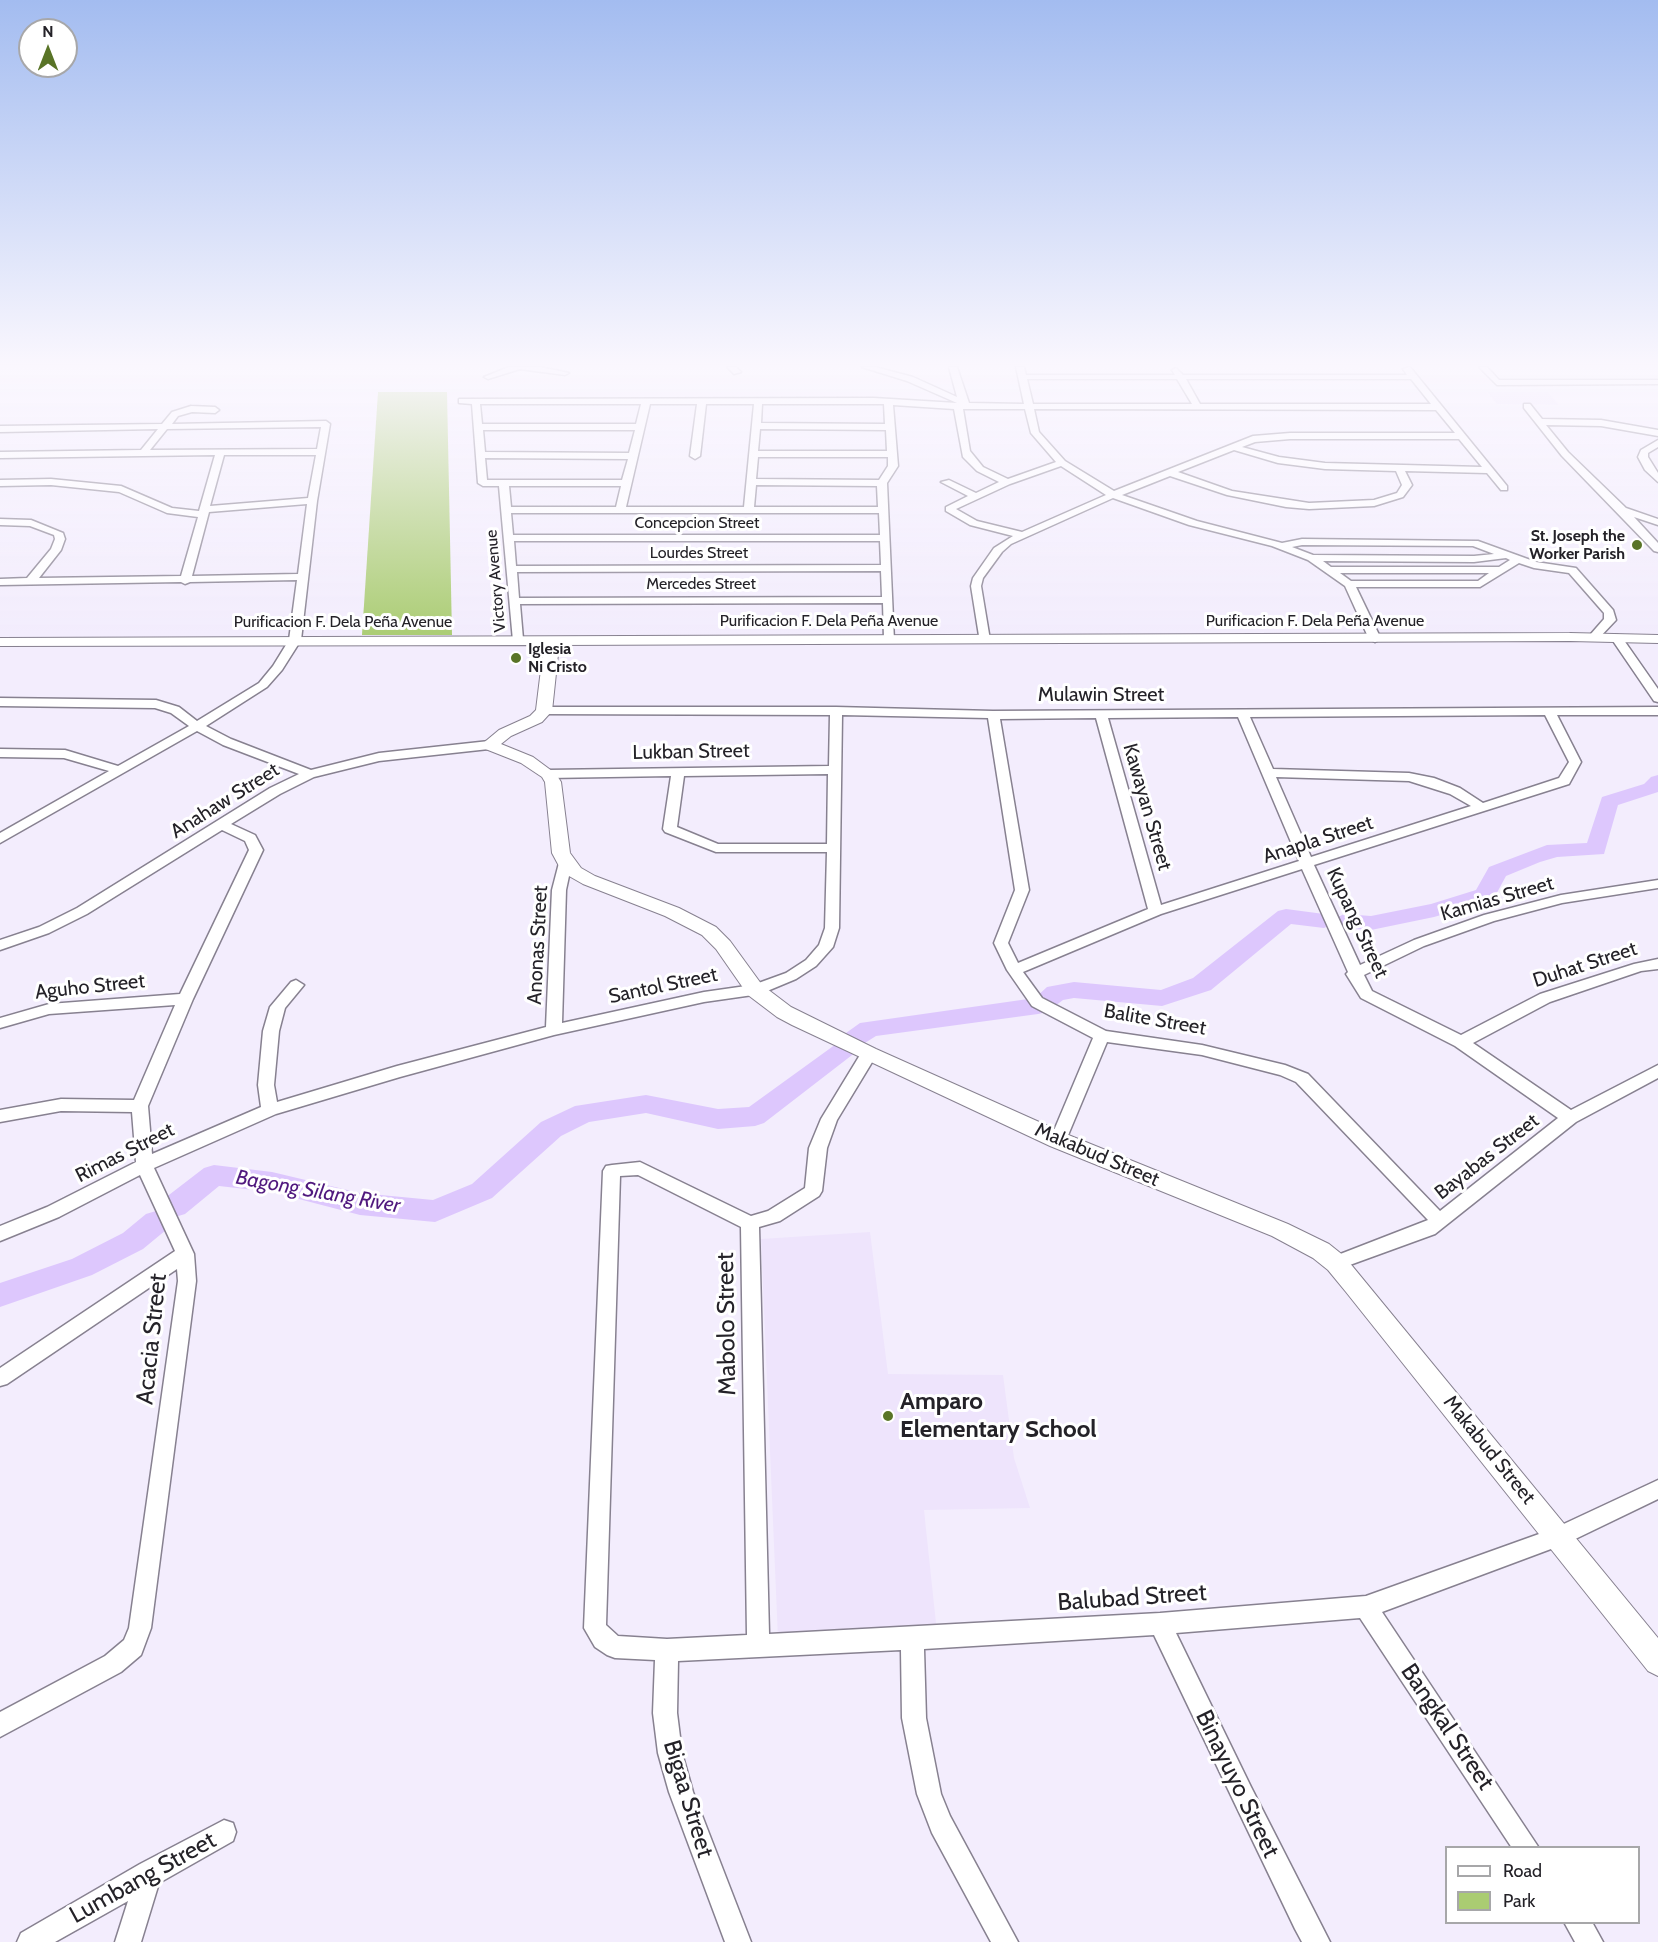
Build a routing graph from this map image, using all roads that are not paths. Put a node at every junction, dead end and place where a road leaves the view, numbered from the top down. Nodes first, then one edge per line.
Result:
1 (1643, 457) edge
2 (219, 458) edge
3 (319, 458) edge
4 (480, 458) edge
5 (633, 458) edge
6 (753, 458) edge
7 (892, 458) edge
8 (969, 458) edge
9 (1057, 458) edge
10 (1205, 458) edge
11 (1270, 458) edge
12 (1479, 458) edge
13 (1569, 458) edge
14 (1062, 463) junction
15 (1400, 469) junction
16 (1489, 470) junction
17 (1168, 472) junction
18 (1658, 479) edge
19 (751, 482) junction
20 (946, 482) dead end
21 (1007, 482) junction
22 (0, 483) edge
23 (504, 483) junction
24 (627, 483) junction
25 (882, 483) junction
26 (1504, 488) dead end
27 (1113, 495) junction
28 (977, 497) junction
29 (312, 501) junction
30 (506, 510) junction
31 (620, 510) junction
32 (749, 510) junction
33 (884, 510) junction
34 (1622, 510) junction
35 (203, 512) junction
36 (0, 522) edge
37 (1658, 522) edge
38 (1023, 535) junction
39 (509, 538) junction
40 (885, 538) junction
41 (1282, 546) junction
42 (1658, 549) edge
43 (1504, 555) junction
44 (1312, 558) junction
45 (1516, 560) junction
46 (887, 568) junction
47 (512, 569) junction
48 (1330, 570) junction
49 (1499, 570) junction
50 (303, 578) junction
51 (185, 581) junction
52 (0, 582) edge
53 (30, 582) junction
54 (1349, 584) junction
55 (888, 600) junction
56 (514, 601) junction
57 (1594, 637) junction
58 (1617, 638) junction
59 (517, 639) junction
60 (552, 639) junction
61 (890, 639) junction
62 (984, 639) junction
63 (1375, 639) junction
64 (1658, 639) edge
65 (295, 640) junction
66 (0, 642) edge
67 (1658, 698) edge
68 (0, 702) edge
69 (544, 711) junction
70 (836, 711) junction
71 (1658, 711) edge
72 (1549, 712) junction
73 (1101, 714) junction
74 (1243, 714) junction
75 (993, 715) junction
76 (198, 726) junction
77 (489, 746) junction
78 (0, 753) edge
79 (118, 770) junction
80 (834, 770) junction
81 (678, 772) junction
82 (1267, 773) junction
83 (310, 774) junction
84 (548, 774) junction
85 (1482, 808) junction
86 (222, 825) junction
87 (0, 839) edge
88 (834, 848) junction
89 (566, 862) junction
90 (1307, 864) junction
91 (1658, 884) edge
92 (1156, 911) junction
93 (0, 945) edge
94 (1658, 964) edge
95 (1014, 970) junction
96 (1354, 974) junction
97 (296, 985) dead end
98 (755, 990) junction
99 (185, 999) junction
100 (0, 1023) edge
101 (554, 1030) junction
102 (1102, 1036) junction
103 (1461, 1042) junction
104 (869, 1054) junction
105 (1658, 1071) edge
106 (140, 1106) junction
107 (270, 1110) junction
108 (0, 1116) edge
109 (1570, 1118) junction
110 (1058, 1140) junction
111 (145, 1167) junction
112 (1439, 1221) junction
113 (750, 1222) junction
114 (0, 1234) edge
115 (184, 1254) junction
116 (1336, 1263) junction
117 (0, 1378) edge
118 (1658, 1489) edge
119 (1560, 1536) junction
120 (1366, 1607) junction
121 (1160, 1624) junction
122 (912, 1639) junction
123 (758, 1646) junction
124 (667, 1650) junction
125 (1658, 1660) edge
126 (0, 1725) edge
127 (224, 1832) dead end
128 (1526, 1846) edge
129 (148, 1873) junction
130 (1578, 1924) edge
131 (30, 1942) edge
132 (128, 1942) edge
133 (738, 1942) edge
134 (1005, 1942) edge
135 (1317, 1942) edge
136 (1590, 1942) edge

1 - 18 street
2 - 35 street
3 - 29 street
4 - 23 street
5 - 24 street
6 - 19 street
7 - 25 street
8 - 21 street
9 - 14 street
10 - 17 street
11 - 15 street
12 - 16 street
13 - 34 street
14 - 21 street
14 - 27 street
15 - 16 street
15 - 17 street
16 - 26 street
17 - 27 street
19 - 25 street
19 - 32 street
20 - 28 street
21 - 28 street
22 - 35 street
23 - 24 street
23 - 30 street, Victory Avenue
24 - 31 street
25 - 33 street
27 - 38 street
27 - 41 street
28 - 38 street
29 - 35 street
29 - 50 street
30 - 31 street
30 - 39 street, Victory Avenue
31 - 32 street
32 - 33 street
33 - 40 street
34 - 37 street
34 - 42 street
35 - 51 street
36 - 53 street
38 - 62 street
39 - 40 street, Concepcion Street
39 - 47 street, Victory Avenue
40 - 46 street
41 - 43 street
41 - 44 street
43 - 44 street
43 - 45 street
44 - 48 street
45 - 49 street
45 - 57 street
46 - 47 street, Lourdes Street
46 - 55 street
47 - 56 street, Victory Avenue
48 - 49 street
48 - 54 street
49 - 54 street
50 - 51 street
50 - 65 street
51 - 53 street
52 - 53 street
54 - 63 street
55 - 56 street, Mercedes Street
55 - 61 street
56 - 59 street, Victory Avenue
57 - 58 street, Purificacion F. Dela Peña Avenue
57 - 63 street, Purificacion F. Dela Peña Avenue
58 - 64 street, Purificacion F. Dela Peña Avenue
58 - 67 street
59 - 60 street, Purificacion F. Dela Peña Avenue
59 - 65 street, Purificacion F. Dela Peña Avenue
60 - 61 street, Purificacion F. Dela Peña Avenue
60 - 69 street
61 - 62 street, Purificacion F. Dela Peña Avenue
62 - 63 street, Purificacion F. Dela Peña Avenue
65 - 66 street, Purificacion F. Dela Peña Avenue
65 - 76 street
68 - 76 street
69 - 70 street, Mulawin Street
69 - 77 street
70 - 75 street, Mulawin Street
70 - 80 street, Santol Street
71 - 72 street, Mulawin Street
72 - 74 street, Mulawin Street
72 - 85 street, Anapla Street
73 - 74 street, Mulawin Street
73 - 75 street, Mulawin Street
73 - 92 street, Kawayan Street
74 - 82 street, Kupang Street
75 - 95 street, Balite Street
76 - 79 street
76 - 83 street
77 - 83 street, Anahaw Street
77 - 84 street
78 - 79 street
79 - 87 street
80 - 81 street, Lukban Street
80 - 88 street, Santol Street
81 - 84 street, Lukban Street
81 - 88 street
82 - 85 street
82 - 90 street, Kupang Street
83 - 86 street, Anahaw Street
84 - 89 street
85 - 90 street, Anapla Street
86 - 93 street, Anahaw Street
86 - 99 street, Acacia Street
88 - 98 street, Santol Street
89 - 98 street, Makabud Street
89 - 101 street, Anonas Street
90 - 92 street, Anapla Street
90 - 96 street, Kupang Street
91 - 96 street, Kamias Street
92 - 95 street, Anapla Street
94 - 103 street, Duhat Street
95 - 102 street, Balite Street
96 - 103 street, Kupang Street
97 - 107 street
98 - 101 street, Santol Street
98 - 104 street, Makabud Street
99 - 100 street, Aguho Street
99 - 106 street, Acacia Street
101 - 107 street, Santol Street
102 - 110 street
102 - 112 street, Balite Street
103 - 109 street, Kupang Street
104 - 110 street, Makabud Street
104 - 113 street
105 - 109 street, Bayabas Street
106 - 108 street
106 - 111 street, Acacia Street
107 - 111 street, Rimas Street
109 - 112 street, Bayabas Street
110 - 116 street, Makabud Street
111 - 114 street, Rimas Street
111 - 115 street, Acacia Street
112 - 116 street, Bayabas Street
113 - 123 street, Mabolo Street
113 - 124 street, Balubad Street
115 - 117 street
115 - 126 street, Acacia Street
116 - 119 street, Makabud Street
118 - 119 street, Balubad Street
119 - 120 street, Balubad Street
119 - 125 street, Makabud Street
120 - 121 street, Balubad Street
120 - 128 street, Bangkal Street
121 - 122 street, Balubad Street
121 - 135 street, Binayuyo Street
122 - 123 street, Balubad Street
122 - 134 street
123 - 124 street, Balubad Street
124 - 133 street, Bigaa Street
127 - 129 street, Lumbang Street
129 - 131 street, Lumbang Street
129 - 132 street
130 - 136 street

